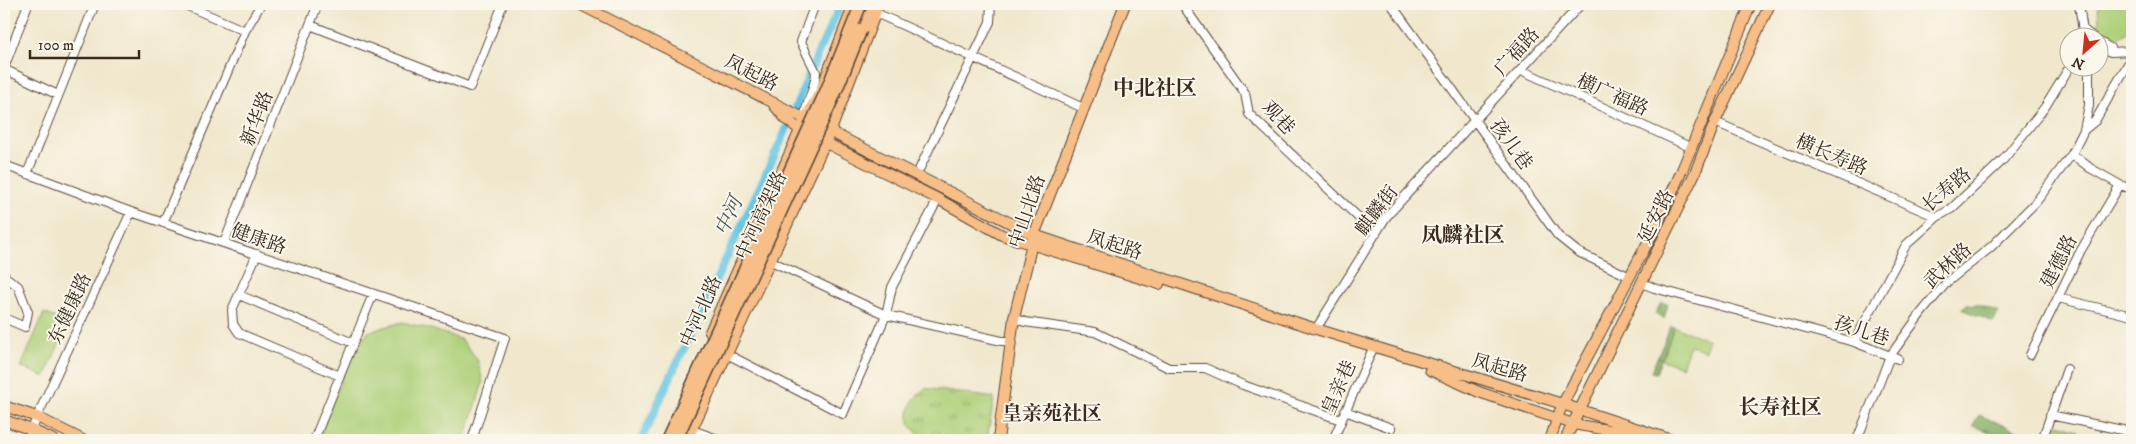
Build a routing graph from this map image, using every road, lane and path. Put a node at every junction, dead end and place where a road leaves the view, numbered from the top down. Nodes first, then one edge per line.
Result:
1 (28, 4) edge
2 (95, 4) edge
3 (183, 4) edge
4 (261, 4) edge
5 (318, 4) edge
6 (503, 4) edge
7 (579, 4) edge
8 (815, 4) edge
9 (854, 4) edge
10 (861, 4) edge
11 (991, 4) edge
12 (1126, 4) edge
13 (1182, 4) edge
14 (1391, 4) edge
15 (1581, 4) edge
16 (1751, 4) edge
17 (1770, 4) edge
18 (2079, 4) edge
19 (876, 6) edge
20 (310, 25) junction
21 (2083, 28) edge
22 (245, 31) junction
23 (2108, 46) edge
24 (2108, 50) edge
25 (2132, 51) edge
26 (2118, 52) junction
27 (974, 57) junction
28 (2132, 57) edge
29 (4, 69) edge
30 (1521, 70) junction
31 (2063, 78) edge
32 (2090, 78) edge
33 (58, 95) junction
34 (1083, 108) junction
35 (795, 120) junction
36 (1474, 120) junction
37 (1715, 122) junction
38 (831, 130) junction
39 (2084, 130) junction
40 (826, 143) junction
41 (1692, 148) junction
42 (2072, 154) junction
43 (4, 165) edge
44 (27, 174) junction
45 (916, 174) junction
46 (2120, 185) junction
47 (2132, 189) edge
48 (938, 199) junction
49 (131, 212) junction
50 (1937, 218) junction
51 (163, 223) junction
52 (1376, 234) junction
53 (1033, 240) junction
54 (224, 243) junction
55 (257, 254) junction
56 (770, 261) junction
57 (4, 276) edge
58 (1630, 277) junction
59 (1642, 283) junction
60 (373, 294) junction
61 (239, 295) junction
62 (2058, 298) junction
63 (886, 315) junction
64 (2132, 316) edge
65 (4, 318) edge
66 (1014, 318) junction
67 (1316, 329) junction
68 (1011, 341) junction
69 (1854, 342) junction
70 (353, 343) junction
71 (1373, 349) junction
72 (727, 354) junction
73 (2030, 355) dead end
74 (1894, 358) junction
75 (2067, 370) dead end
76 (340, 376) junction
77 (1562, 405) junction
78 (4, 406) edge
79 (1579, 410) junction
80 (1345, 411) junction
81 (2050, 415) junction
82 (37, 417) junction
83 (1558, 418) junction
84 (4, 420) edge
85 (1341, 420) junction
86 (1573, 424) junction
87 (1390, 428) dead end
88 (32, 430) junction
89 (692, 430) junction
90 (2132, 432) edge
91 (28, 440) edge
92 (54, 440) edge
93 (83, 440) edge
94 (314, 440) edge
95 (472, 440) edge
96 (661, 440) edge
97 (667, 440) edge
98 (676, 440) edge
99 (687, 440) edge
100 (720, 440) edge
101 (998, 440) edge
102 (1333, 440) edge
103 (1550, 440) edge
104 (1565, 440) edge
105 (1647, 440) edge
106 (1672, 440) edge
107 (1858, 440) edge
108 (2042, 440) edge

1 - 29 street
2 - 33 street
3 - 22 street
4 - 22 street
5 - 20 street, 新华路
6 - 20 street
7 - 35 main road, 凤起路
8 - 35 street
9 - 35 main road, 中河北路
10 - 97 highway, 中河高架路, bridge
11 - 27 street
12 - 34 main road, 中山北路
13 - 52 street, 观巷
14 - 36 street, 孩儿巷
15 - 30 street, 广福路
16 - 41 main road, 延安路
17 - 37 main road, 延安路
18 - 21 street
19 - 27 street
19 - 38 main road
19 - 98 highway, 中河高架路, bridge
20 - 54 street, 新华路
22 - 51 street
23 - 26 street
24 - 26 street
25 - 26 street
27 - 34 street
27 - 45 street
28 - 39 street, 武林路
29 - 33 street
30 - 36 street, 广福路
30 - 41 street, 横广福路
31 - 50 street, 长寿路
32 - 39 street, 武林路
33 - 44 street
34 - 53 main road, 中山北路
35 - 38 main road, 凤起路
35 - 40 main road
35 - 96 main road, 中河北路
36 - 52 street, 麒麟街
36 - 58 street, 孩儿巷
37 - 50 street, 横长寿路
37 - 59 main road, 延安路
38 - 40 main road
38 - 45 main road, 凤起路
39 - 42 street, 武林路
40 - 48 main road
40 - 56 main road
41 - 58 main road, 延安路
42 - 46 street
42 - 74 street, 武林路
43 - 44 street, 健康路
44 - 49 street, 健康路
45 - 53 main road, 凤起路
46 - 47 street
46 - 62 street, 建德路
48 - 53 main road
48 - 63 street
49 - 51 street, 健康路
49 - 82 street, 东健康路
50 - 69 street, 长寿路
51 - 54 street, 健康路
52 - 67 street, 麒麟街
53 - 66 main road, 中山北路
53 - 67 main road, 凤起路
53 - 71 main road
54 - 55 street, 健康路
55 - 60 street, 健康路
55 - 61 street
56 - 63 street
56 - 72 main road
57 - 65 street
58 - 77 main road, 延安路
59 - 69 street, 孩儿巷
59 - 79 main road, 延安路
60 - 70 street
60 - 95 street, 健康路
61 - 70 street
61 - 76 street
62 - 64 street
62 - 73 street, 建德路
63 - 68 street
63 - 72 street
66 - 68 main road, 中山北路
66 - 85 street
67 - 71 main road, 凤起路
68 - 101 main road, 中山北路
69 - 74 street, 孩儿巷
70 - 76 street
71 - 77 main road, 凤起路
71 - 80 street, 皇亲巷
71 - 83 main road
72 - 89 main road
74 - 107 street, 武林路
75 - 81 street
76 - 94 street
77 - 79 main road, 凤起路
77 - 83 main road, 延安路
78 - 82 main road
79 - 86 main road, 延安路
79 - 106 main road, 凤起路
80 - 85 street, 皇亲巷
80 - 87 street
81 - 90 street
81 - 108 street
82 - 88 street, 东健康路
82 - 93 main road
83 - 86 main road
83 - 103 main road, 延安路
84 - 88 main road
85 - 102 street, 皇亲巷
86 - 104 main road, 延安路
86 - 105 main road
88 - 91 street, 东健康路
88 - 92 main road
89 - 99 main road
89 - 100 street

